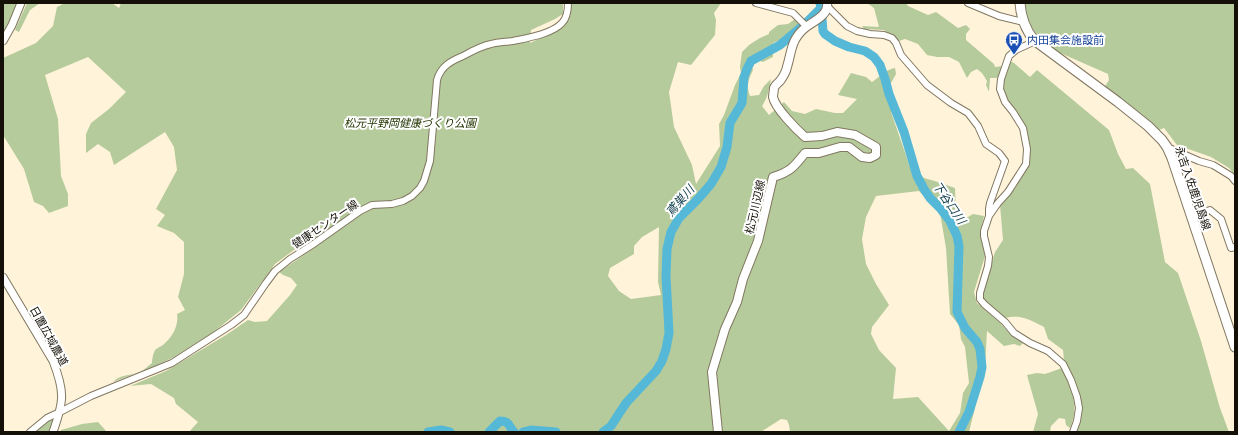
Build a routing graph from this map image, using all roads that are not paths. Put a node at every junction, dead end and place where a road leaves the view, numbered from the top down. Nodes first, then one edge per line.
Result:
1 (21, 3) edge
2 (568, 3) edge
3 (756, 3) edge
4 (968, 3) edge
5 (1020, 3) edge
6 (827, 7) edge
7 (1023, 22) junction
8 (804, 24) junction
9 (1034, 40) junction
10 (3, 41) edge
11 (1167, 147) junction
12 (1235, 181) edge
13 (989, 216) junction
14 (1191, 216) junction
15 (1235, 246) edge
16 (3, 278) edge
17 (1235, 347) edge
18 (60, 412) junction
19 (30, 432) edge
20 (53, 432) edge
21 (718, 432) edge
22 (1073, 432) edge

1 - 10 street
2 - 18 street, 健康センター線
3 - 8 street
4 - 7 street
5 - 7 main road, 永吉入佐鹿児島線
6 - 8 main road, 松元川辺線
6 - 13 street
7 - 9 main road, 永吉入佐鹿児島線
8 - 21 main road, 松元川辺線
9 - 11 main road, 永吉入佐鹿児島線
9 - 13 street
11 - 12 street
11 - 14 main road, 永吉入佐鹿児島線
13 - 22 street
14 - 15 street
14 - 17 main road, 永吉入佐鹿児島線
16 - 18 street, 日置広域農道
18 - 19 street, 健康センター線
18 - 20 street, 日置広域農道

